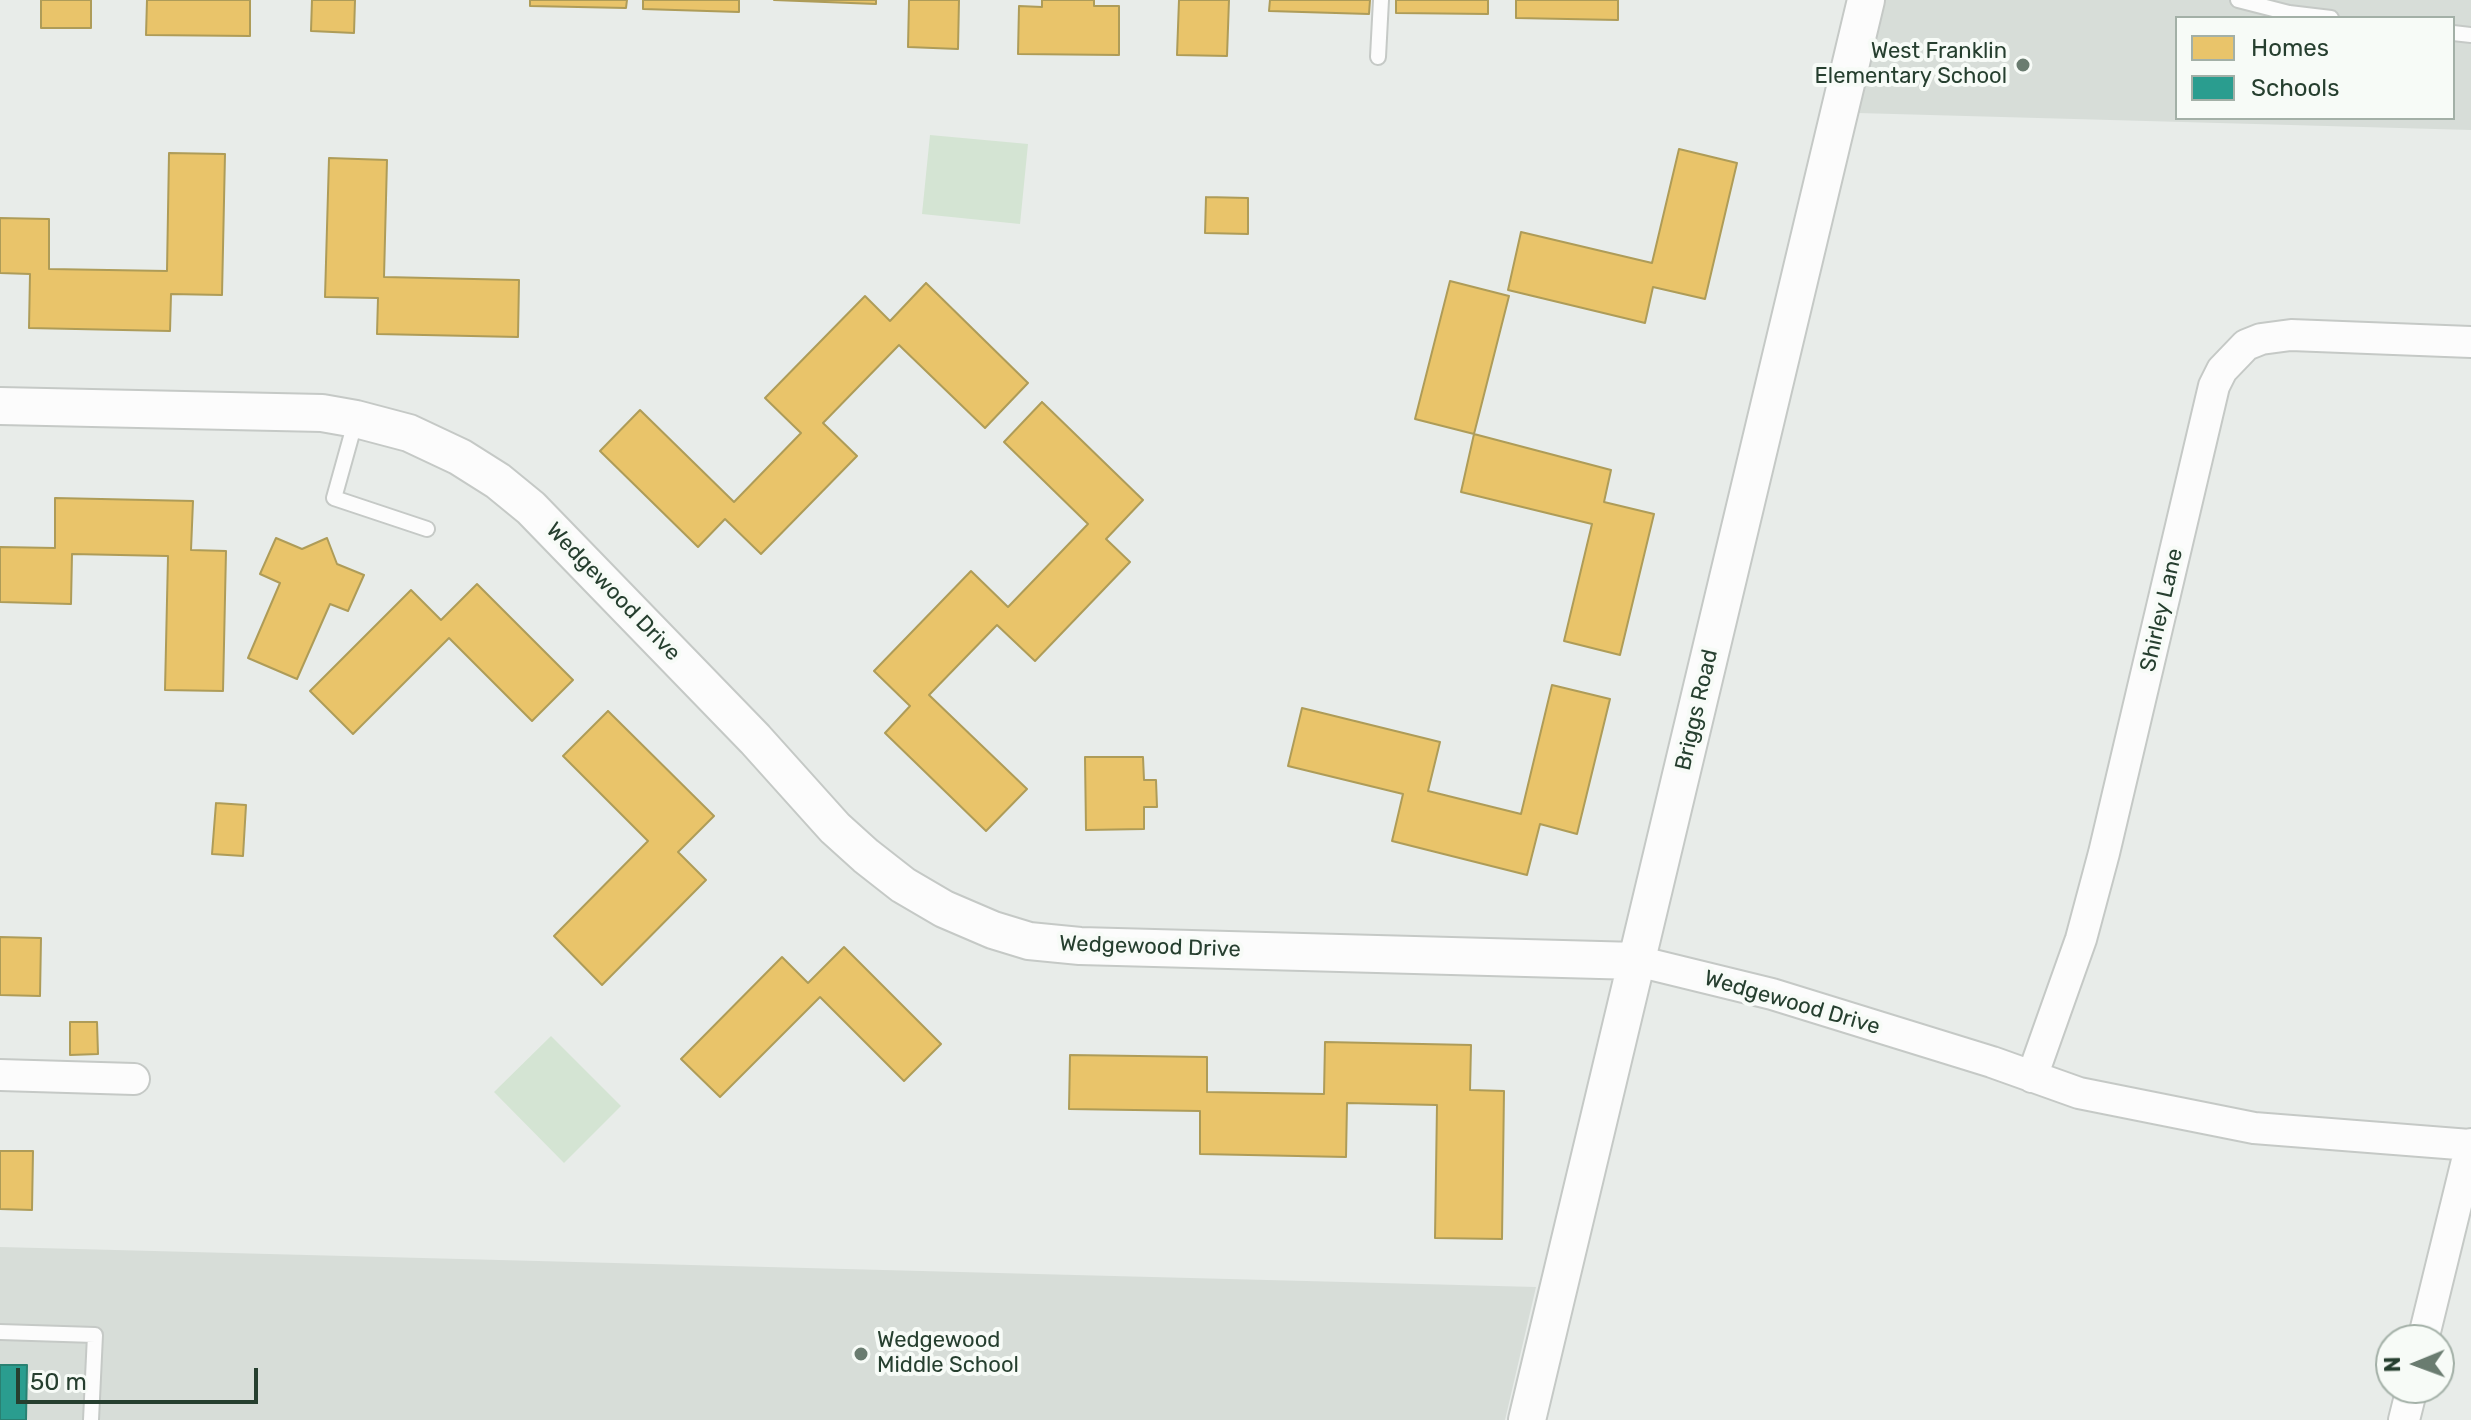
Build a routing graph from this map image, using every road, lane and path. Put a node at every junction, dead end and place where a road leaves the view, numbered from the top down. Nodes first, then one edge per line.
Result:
1 (1381, 0) edge
2 (1866, 0) edge
3 (2238, 0) edge
4 (2314, 16) edge
5 (1378, 57) dead end
6 (2459, 341) edge
7 (0, 406) edge
8 (356, 419) junction
9 (427, 529) dead end
10 (1637, 961) junction
11 (0, 1075) edge
12 (2032, 1077) junction
13 (134, 1079) dead end
14 (2471, 1144) edge
15 (2427, 1324) edge
16 (0, 1332) edge
17 (91, 1420) edge
18 (1527, 1420) edge

1 - 5 lane
2 - 10 street, Briggs Road
3 - 4 lane
6 - 12 street, Shirley Lane
7 - 8 street, Wedgewood Drive
8 - 9 lane
8 - 10 street, Wedgewood Drive
10 - 12 street, Wedgewood Drive
10 - 18 street, Briggs Road
11 - 13 street
12 - 14 street, Wedgewood Drive
14 - 15 street
16 - 17 lane

